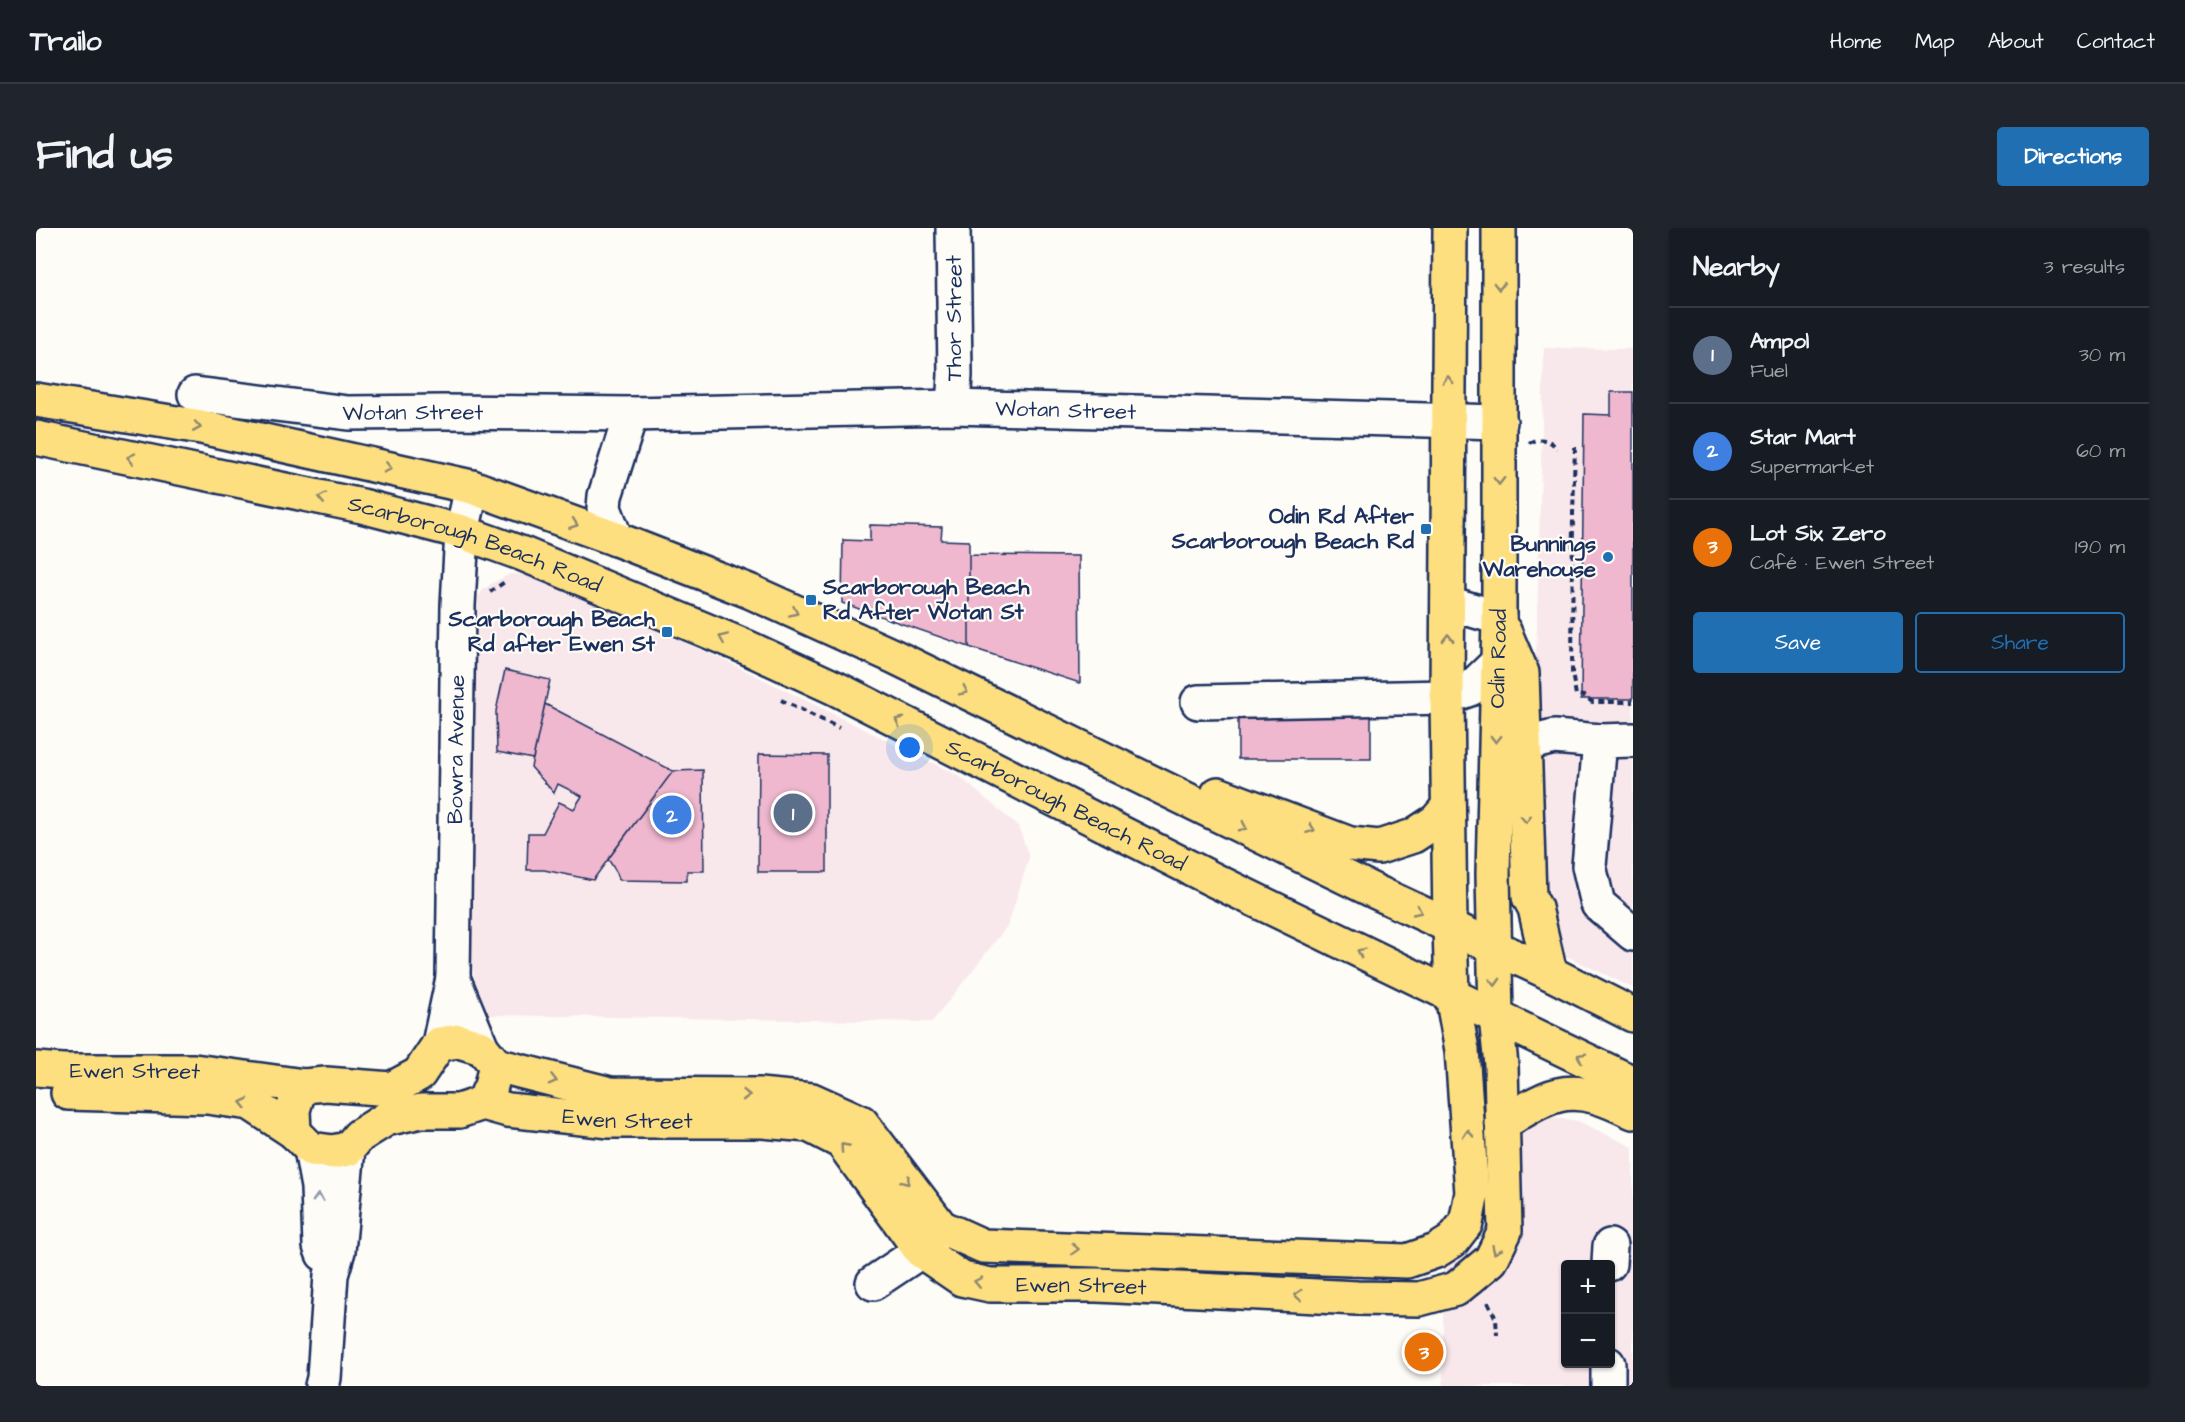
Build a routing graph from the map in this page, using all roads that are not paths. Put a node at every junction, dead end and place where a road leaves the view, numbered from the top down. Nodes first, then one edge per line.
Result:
1 (953, 228) edge
2 (1450, 228) edge
3 (1500, 228) edge
4 (195, 394) dead end
5 (36, 400) edge
6 (953, 407) junction
7 (631, 414) junction
8 (1449, 420) junction
9 (1500, 422) junction
10 (36, 438) edge
11 (472, 487) junction
12 (462, 532) junction
13 (616, 539) junction
14 (1448, 603) junction
15 (1499, 618) junction
16 (1498, 662) junction
17 (1448, 696) junction
18 (1198, 702) dead end
19 (1020, 718) junction
20 (1633, 740) edge
21 (1600, 741) junction
22 (1526, 744) junction
23 (1448, 807) junction
24 (1450, 926) junction
25 (1633, 934) edge
26 (1494, 947) junction
27 (1550, 973) junction
28 (453, 978) junction
29 (1452, 996) junction
30 (1633, 1015) edge
31 (1496, 1017) junction
32 (439, 1044) junction
33 (489, 1057) junction
34 (36, 1069) edge
35 (1633, 1083) edge
36 (304, 1086) junction
37 (36, 1092) edge
38 (483, 1103) junction
39 (1633, 1112) edge
40 (1502, 1124) junction
41 (303, 1140) junction
42 (348, 1149) junction
43 (931, 1239) junction
44 (1343, 1259) junction
45 (331, 1275) junction
46 (873, 1283) dead end
47 (1343, 1298) junction
48 (1608, 1368) edge
49 (322, 1386) edge
50 (1608, 1386) edge

1 - 6 street, Thor Street
8 -> 2 main road
3 -> 9 main road, Odin Road
4 - 7 street, Wotan Street
5 -> 11 main road, Scarborough Beach Road
6 - 7 street, Wotan Street
6 - 8 street, Wotan Street
7 - 13 street
8 - 9 street, Wotan Street
8 - 14 main road
9 -> 15 main road, Odin Road
12 -> 10 main road, Scarborough Beach Road
11 - 12 street, Bowra Avenue
11 -> 13 main road, Scarborough Beach Road
12 - 28 street, Bowra Avenue
29 -> 12 main road, Scarborough Beach Road
13 -> 19 main road, Scarborough Beach Road
14 - 15 street
17 -> 14 main road
15 - 16 main road, Odin Road
15 - 22 main road
16 - 17 street
16 -> 26 main road, Odin Road
17 - 18 street
17 - 23 main road
19 -> 23 main road
19 -> 24 main road, Scarborough Beach Road
20 - 21 street
21 - 22 street
21 - 25 street
22 -> 27 main road
23 - 24 main road
24 - 26 main road, Scarborough Beach Road
24 - 29 main road
26 - 27 main road, Scarborough Beach Road
26 -> 31 main road, Odin Road
27 - 30 main road, Scarborough Beach Road
28 - 32 street, Bowra Avenue
28 - 33 street, Bowra Avenue
29 - 31 main road, Scarborough Beach Road
44 -> 29 main road, Ewen Street
35 -> 31 main road, Scarborough Beach Road
31 - 40 main road, Ewen Street
32 - 33 main road, Ewen Street
32 - 36 main road, Ewen Street
33 - 38 main road
33 -> 43 main road, Ewen Street
34 - 36 main road, Ewen Street
36 - 41 main road
41 -> 37 main road, Ewen Street
38 - 42 main road, Ewen Street
43 -> 38 main road, Ewen Street
39 - 40 main road
40 -> 47 main road, Ewen Street
41 - 42 main road
45 -> 41 street
42 - 45 street
43 -> 44 main road, Ewen Street
43 - 46 street
47 -> 43 main road, Ewen Street
44 - 47 main road
45 - 49 street
48 - 50 street

